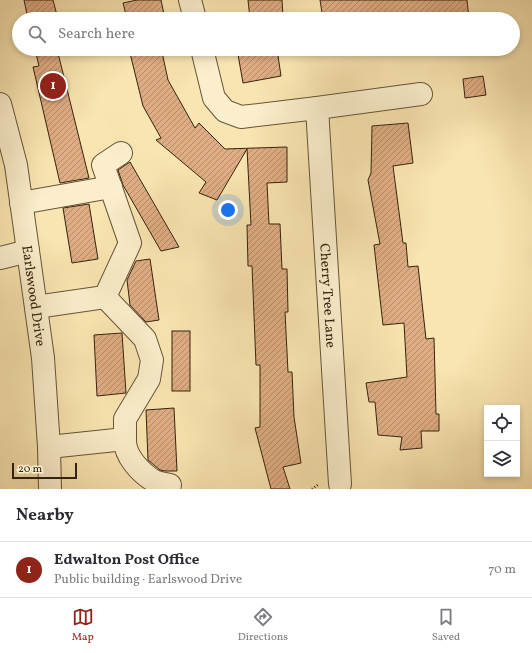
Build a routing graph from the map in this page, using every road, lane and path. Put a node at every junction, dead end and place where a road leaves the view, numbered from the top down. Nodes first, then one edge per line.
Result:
1 (190, 0) edge
2 (193, 12) edge
3 (204, 56) edge
4 (421, 94) dead end
5 (0, 104) edge
6 (317, 108) junction
7 (121, 153) dead end
8 (111, 186) junction
9 (21, 203) junction
10 (28, 251) junction
11 (0, 258) edge
12 (105, 297) junction
13 (36, 307) junction
14 (125, 439) junction
15 (49, 447) junction
16 (340, 484) dead end
17 (170, 485) dead end
18 (50, 489) edge

1 - 2 street
3 - 6 street
4 - 6 street
5 - 9 street, Earlswood Drive
6 - 16 street, Cherry Tree Lane
7 - 8 street
8 - 9 street
8 - 12 street
9 - 10 street, Earlswood Drive
10 - 11 street
10 - 13 street, Earlswood Drive
12 - 13 street
12 - 14 street
13 - 15 street, Earlswood Drive
14 - 15 street
14 - 17 street
15 - 18 street, Earlswood Drive

